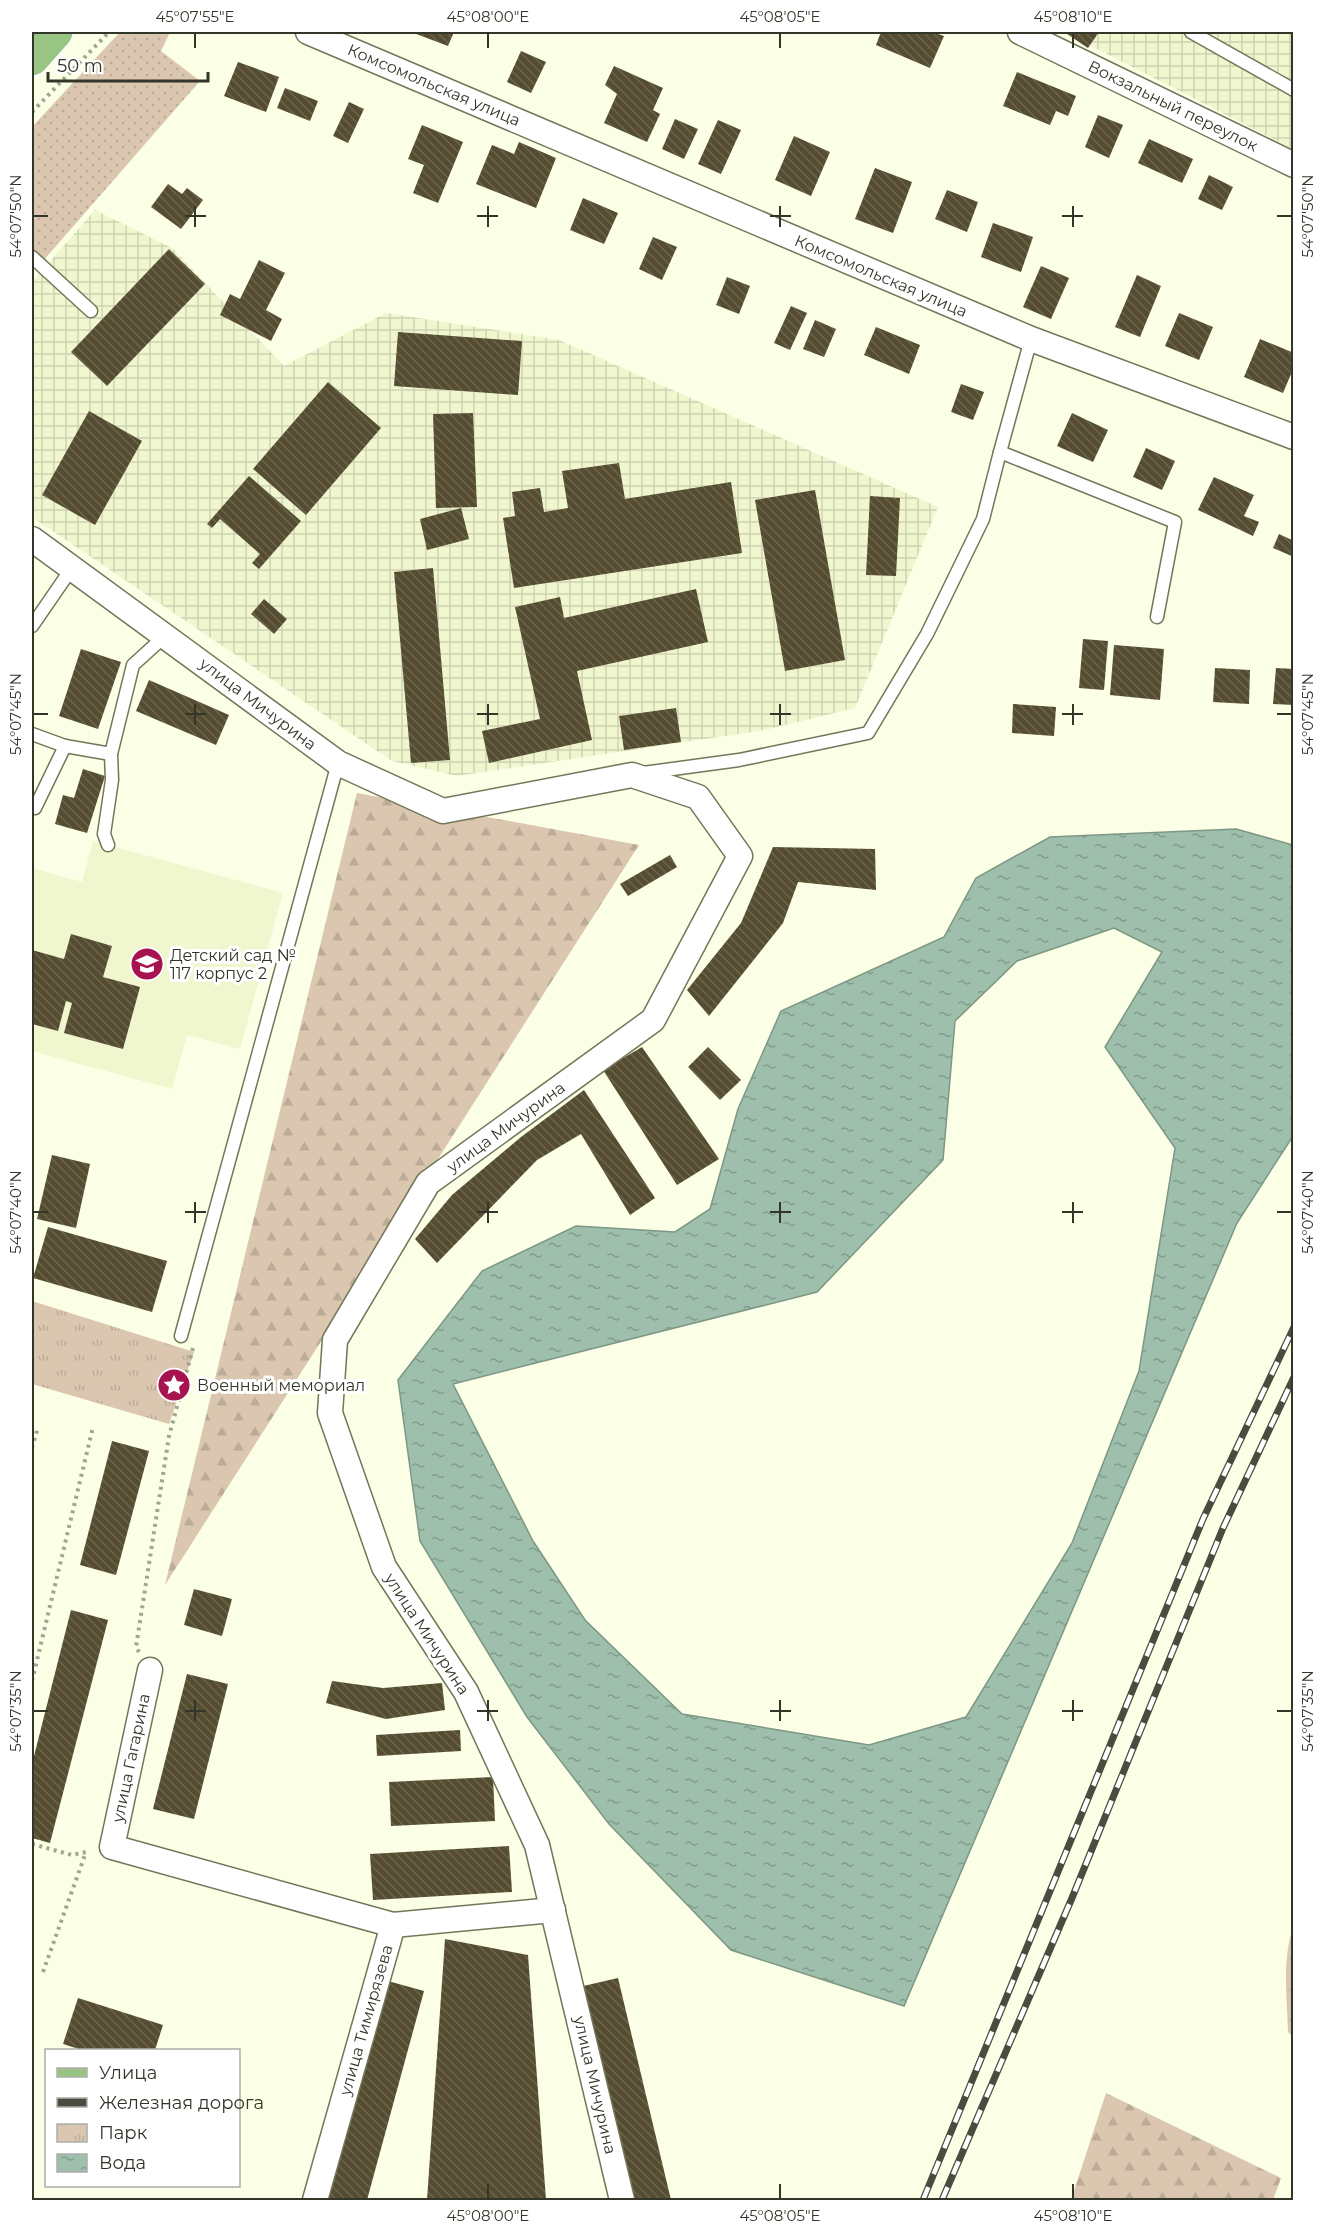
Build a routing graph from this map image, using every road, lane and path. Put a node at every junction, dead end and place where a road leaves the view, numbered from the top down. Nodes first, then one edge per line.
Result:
1 (56, 32) edge
2 (109, 32) edge
3 (308, 32) edge
4 (1191, 32) edge
5 (1025, 33) edge
6 (32, 59) edge
7 (1293, 90) edge
8 (32, 112) edge
9 (1293, 165) edge
10 (32, 257) edge
11 (91, 311) dead end
12 (1031, 339) junction
13 (1293, 437) edge
14 (1000, 452) junction
15 (32, 538) edge
16 (72, 568) junction
17 (1157, 617) dead end
18 (32, 626) edge
19 (166, 635) junction
20 (32, 734) edge
21 (65, 746) junction
22 (111, 754) junction
23 (338, 763) junction
24 (632, 775) junction
25 (32, 808) edge
26 (108, 845) dead end
27 (181, 1336) dead end
28 (93, 1426) dead end
29 (38, 1427) dead end
30 (32, 1448) edge
31 (150, 1670) dead end
32 (32, 1681) edge
33 (32, 1844) edge
34 (112, 1847) junction
35 (86, 1852) junction
36 (553, 1910) junction
37 (393, 1925) junction
38 (43, 1972) dead end
39 (315, 2200) edge
40 (622, 2200) edge

1 - 6 main road
2 - 8 path
3 - 12 street, Комсомольская улица
4 - 7 lane
5 - 9 street, Вокзальный переулок
10 - 11 lane
12 - 13 street, Комсомольская улица
12 - 14 lane
14 - 17 lane
14 - 24 lane
15 - 16 street, улица Мичурина
16 - 18 lane
16 - 19 street, улица Мичурина
19 - 22 lane
19 - 23 street, улица Мичурина
20 - 21 lane
21 - 22 lane
21 - 25 lane
22 - 26 lane
23 - 24 street, улица Мичурина
23 - 27 lane
24 - 36 street, улица Мичурина
28 - 32 path
29 - 30 path
31 - 34 street, улица Гагарина
33 - 35 path
34 - 35 path
34 - 37 street
35 - 38 path
36 - 37 street, улица Тимирязева
36 - 40 street, улица Мичурина
37 - 39 street, улица Тимирязева

